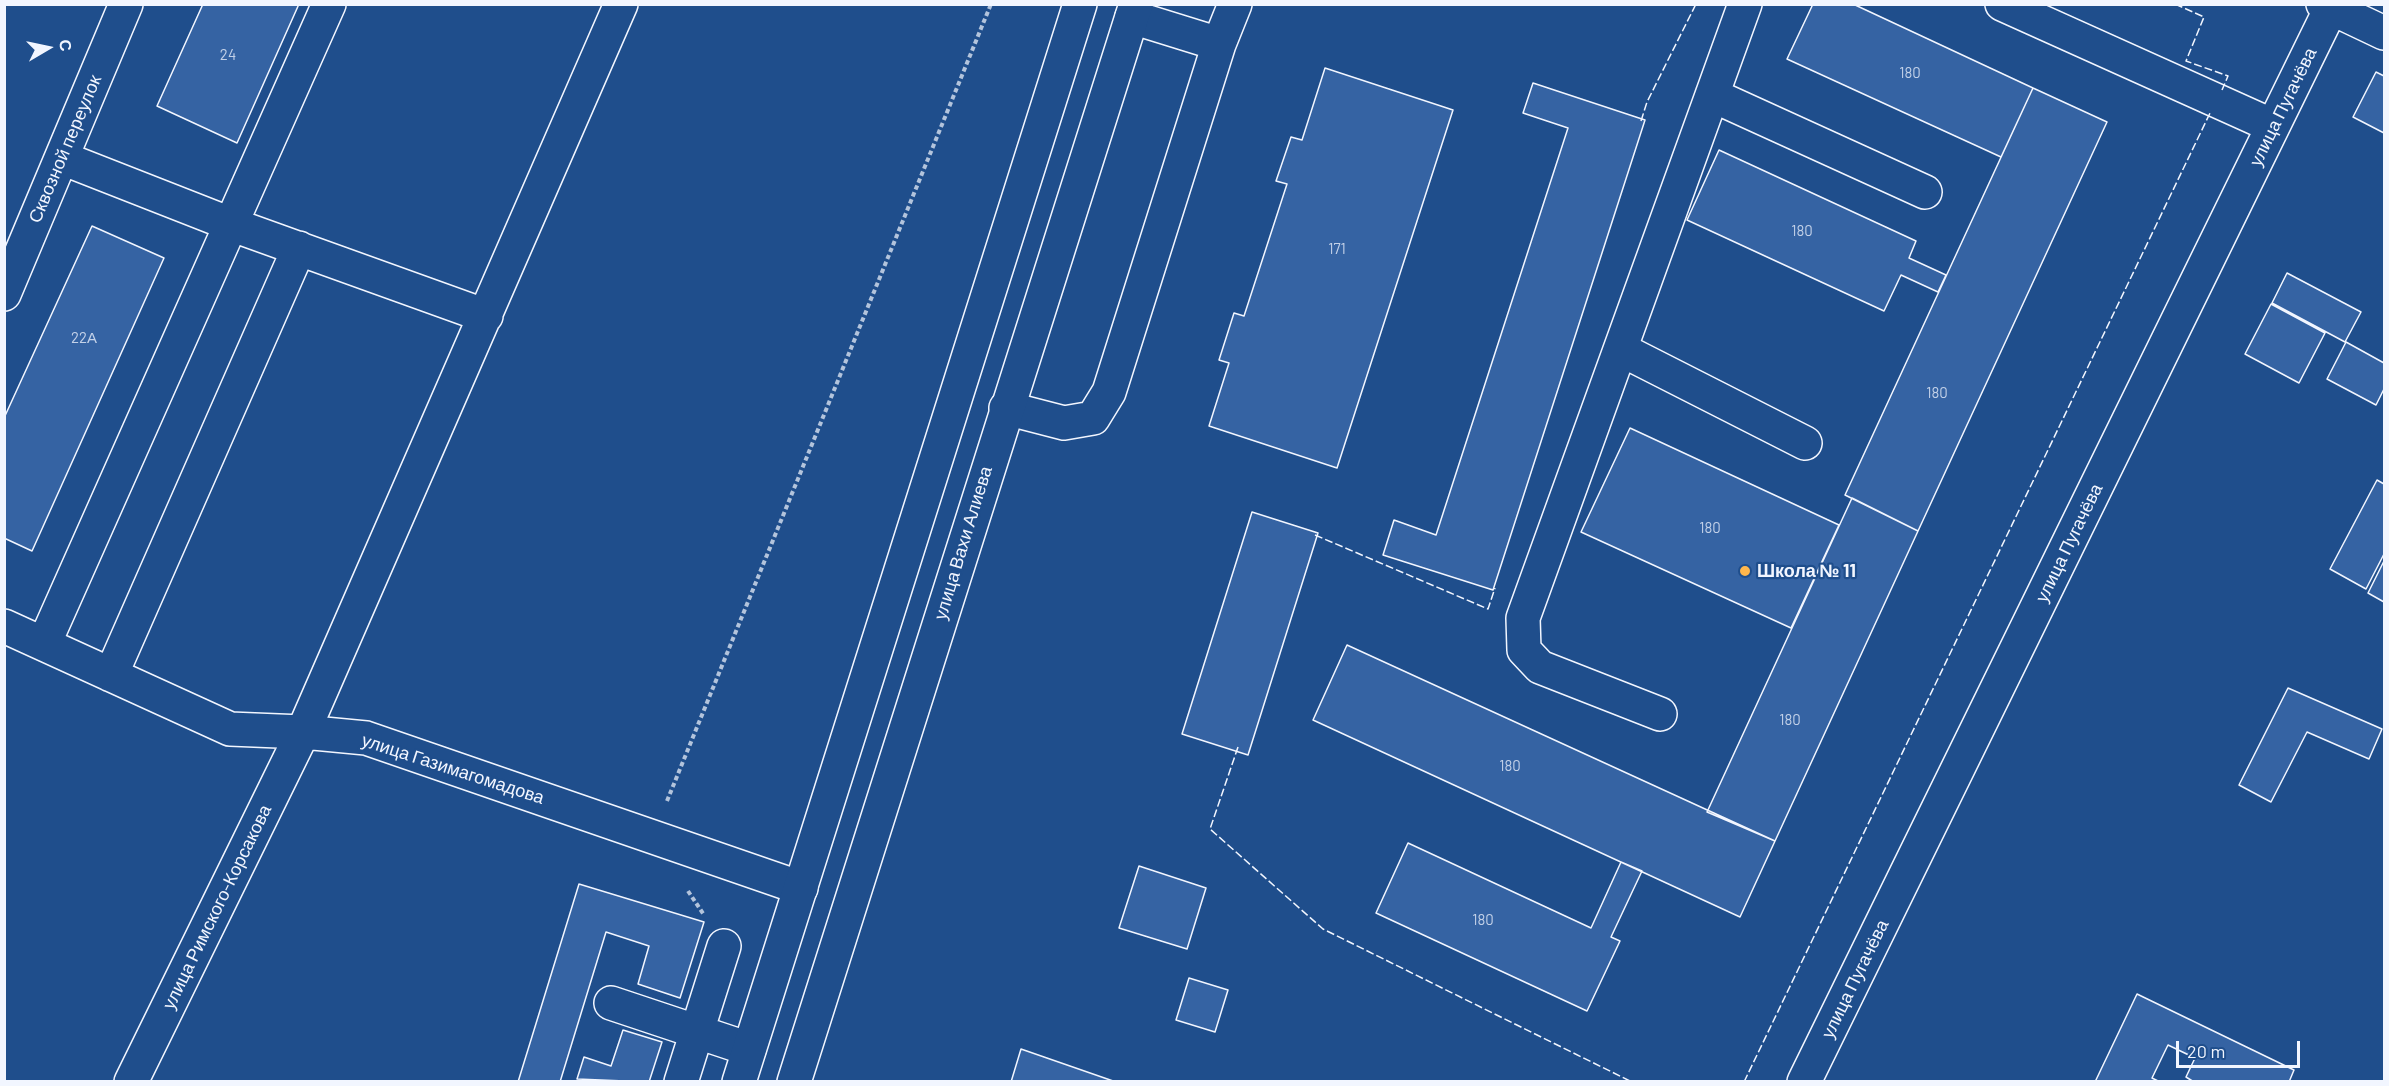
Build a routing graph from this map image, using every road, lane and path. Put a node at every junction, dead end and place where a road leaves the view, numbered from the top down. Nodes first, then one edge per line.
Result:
1 (126, 4) edge
2 (329, 4) edge
3 (621, 4) edge
4 (991, 4) edge
5 (1080, 4) edge
6 (1235, 4) edge
7 (1744, 4) edge
8 (2002, 4) edge
9 (2329, 6) edge
10 (1134, 11) edge
11 (2385, 33) edge
12 (1219, 45) junction
13 (1712, 95) junction
14 (2273, 126) junction
15 (62, 158) junction
16 (1925, 192) dead end
17 (233, 225) junction
18 (299, 248) junction
19 (4, 294) edge
20 (486, 316) junction
21 (1622, 350) junction
22 (1005, 408) junction
23 (1805, 443) dead end
24 (4, 626) edge
25 (44, 644) junction
26 (111, 675) junction
27 (1660, 714) dead end
28 (303, 732) junction
29 (653, 836) junction
30 (801, 888) junction
31 (724, 946) dead end
32 (611, 1003) dead end
33 (698, 1031) junction
34 (749, 1049) junction
35 (131, 1082) edge
36 (681, 1082) edge
37 (739, 1082) edge
38 (794, 1082) edge
39 (1804, 1082) edge

1 - 15 street, Сквозной переулок
2 - 17 street
3 - 20 street, улица Римского-Корсакова
4 - 29 path
5 - 30 street
6 - 12 street
7 - 13 street
8 - 14 street
9 - 11 street
9 - 14 street, улица Пугачёва
10 - 12 street
10 - 22 street, улица Вахи Алиева
12 - 22 street
13 - 16 street
13 - 21 street
14 - 39 street, улица Пугачёва
15 - 17 street
15 - 19 street, Сквозной переулок
17 - 18 street
17 - 25 street
18 - 20 street
18 - 26 street
20 - 28 street, улица Римского-Корсакова
21 - 23 street
21 - 27 street
22 - 38 street, улица Вахи Алиева
24 - 25 street, улица Газимагомадова
25 - 26 street, улица Газимагомадова
26 - 28 street, улица Газимагомадова
28 - 29 street, улица Газимагомадова
28 - 35 street, улица Римского-Корсакова
29 - 30 street, улица Газимагомадова
30 - 34 street
31 - 33 street
32 - 33 street
33 - 34 street
33 - 36 street
34 - 37 street

